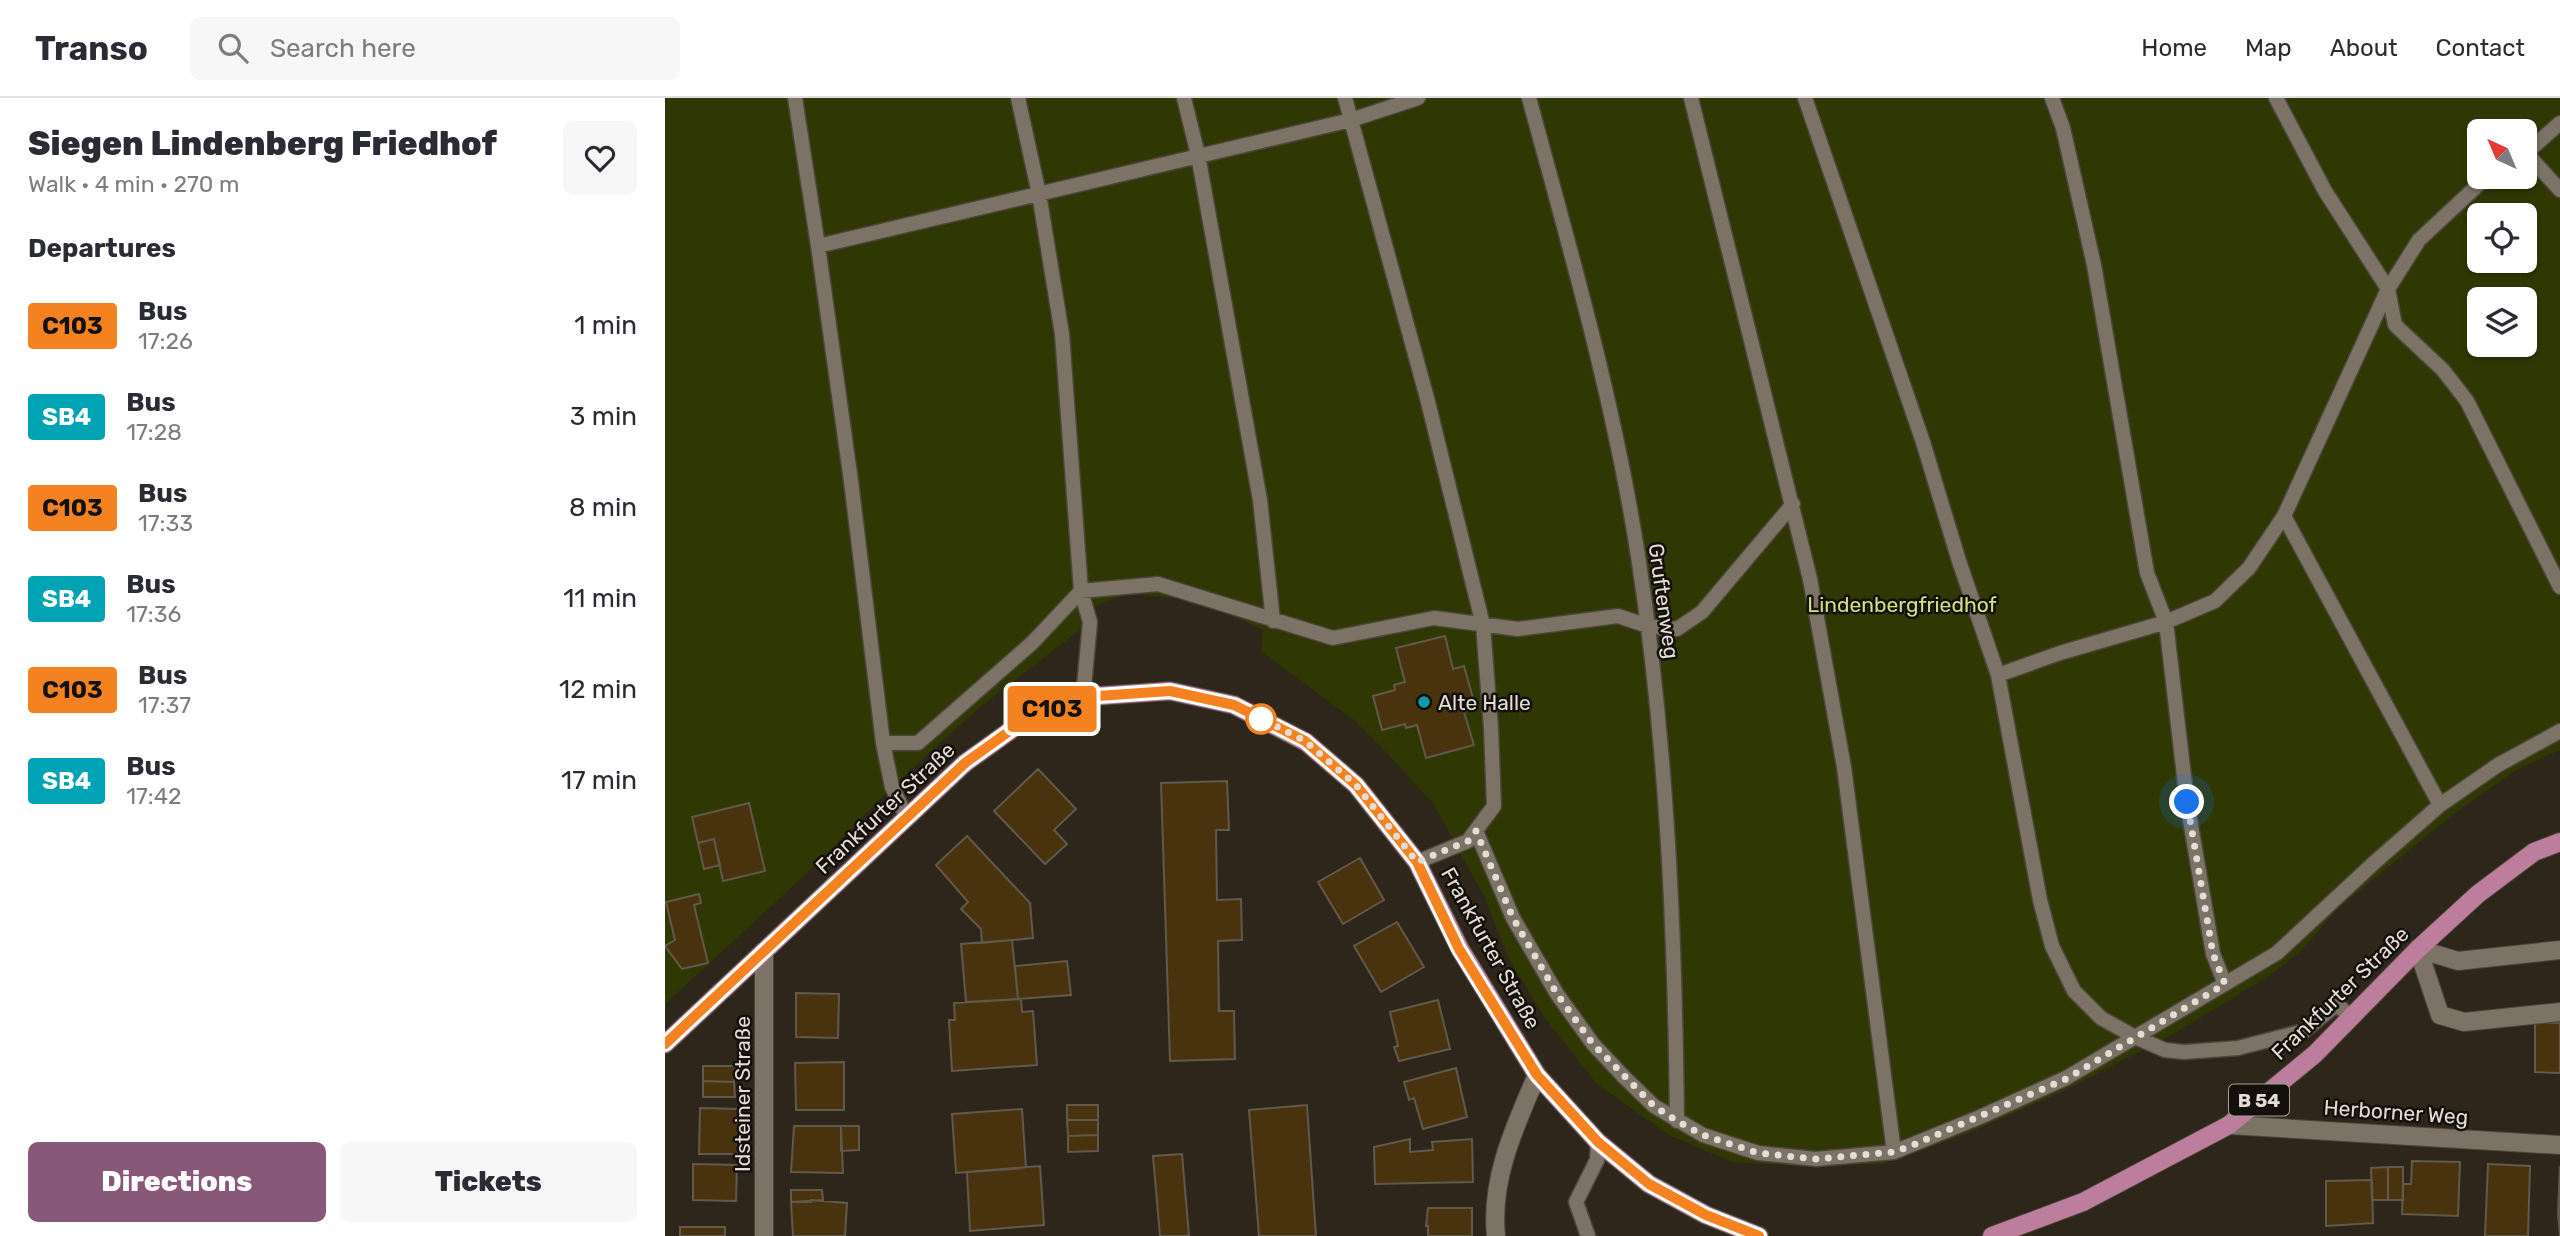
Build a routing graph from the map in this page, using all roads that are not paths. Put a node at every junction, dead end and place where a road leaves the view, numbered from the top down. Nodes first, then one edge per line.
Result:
1 (795, 98) edge
2 (1019, 98) edge
3 (1184, 98) edge
4 (1345, 98) edge
5 (1418, 98) edge
6 (1529, 98) edge
7 (1691, 98) edge
8 (1805, 98) edge
9 (2052, 98) edge
10 (2276, 98) edge
11 (1351, 120) junction
12 (2560, 123) edge
13 (2537, 143) edge
14 (1198, 155) junction
15 (2537, 165) edge
16 (2474, 189) edge
17 (2560, 191) edge
18 (1039, 194) junction
19 (818, 246) junction
20 (2388, 289) junction
21 (1793, 504) junction
22 (2284, 516) junction
23 (2560, 587) edge
24 (1081, 591) junction
25 (1273, 621) junction
26 (2166, 622) junction
27 (1483, 625) junction
28 (1648, 626) junction
29 (1999, 675) junction
30 (1083, 697) junction
31 (2560, 730) edge
32 (883, 743) junction
33 (2440, 805) junction
34 (907, 816) junction
35 (1476, 831) junction
36 (2560, 842) edge
37 (1417, 862) junction
38 (2418, 949) junction
39 (2560, 950) edge
40 (764, 951) junction
41 (2225, 984) junction
42 (2560, 1012) edge
43 (2351, 1018) junction
44 (2135, 1037) junction
45 (665, 1044) edge
46 (1537, 1075) junction
47 (1677, 1121) junction
48 (2229, 1125) junction
49 (1598, 1142) junction
50 (2560, 1145) edge
51 (1893, 1152) junction
52 (764, 1236) edge
53 (1496, 1236) edge
54 (1588, 1236) edge
55 (1759, 1236) edge
56 (1992, 1236) edge

1 - 19 lane
2 - 18 lane
3 - 14 lane
4 - 11 lane
5 - 11 lane
6 - 28 lane, Gruftenweg
7 - 21 lane
8 - 29 lane
9 - 26 lane
10 - 20 lane
11 - 14 lane
11 - 27 lane
12 - 13 lane
14 - 18 lane
14 - 25 lane
15 - 17 lane
16 - 20 lane
18 - 19 lane
18 - 24 lane
19 - 32 lane
20 - 22 lane
20 - 23 lane
21 - 28 lane
21 - 51 lane
22 - 26 lane
22 - 33 lane
24 - 25 lane
24 - 30 lane
24 - 32 lane
25 - 27 lane
26 - 29 lane
26 - 41 lane
27 - 28 lane
27 - 35 lane
28 - 47 lane, Gruftenweg
29 - 44 lane
30 - 34 main road, Frankfurter Straße
30 - 37 main road, Frankfurter Straße
31 - 33 lane
32 - 34 lane
33 - 41 lane
34 - 40 main road, Frankfurter Straße
35 - 37 lane
35 - 47 lane
36 - 38 main road, Frankfurter Straße / B 54
37 - 46 main road, Frankfurter Straße
38 - 39 street
38 - 42 street
38 - 43 main road, Frankfurter Straße / B 54
40 - 45 main road, Frankfurter Straße
40 - 52 street, Idsteiner Straße
41 - 44 lane
43 - 44 lane
43 - 48 main road, Frankfurter Straße / B 54
44 - 51 lane
46 - 49 main road, Frankfurter Straße
46 - 53 street
47 - 51 lane
48 - 50 street, Herborner Weg
48 - 56 main road, Frankfurter Straße / B 54
49 - 54 lane
49 - 55 main road, Frankfurter Straße

